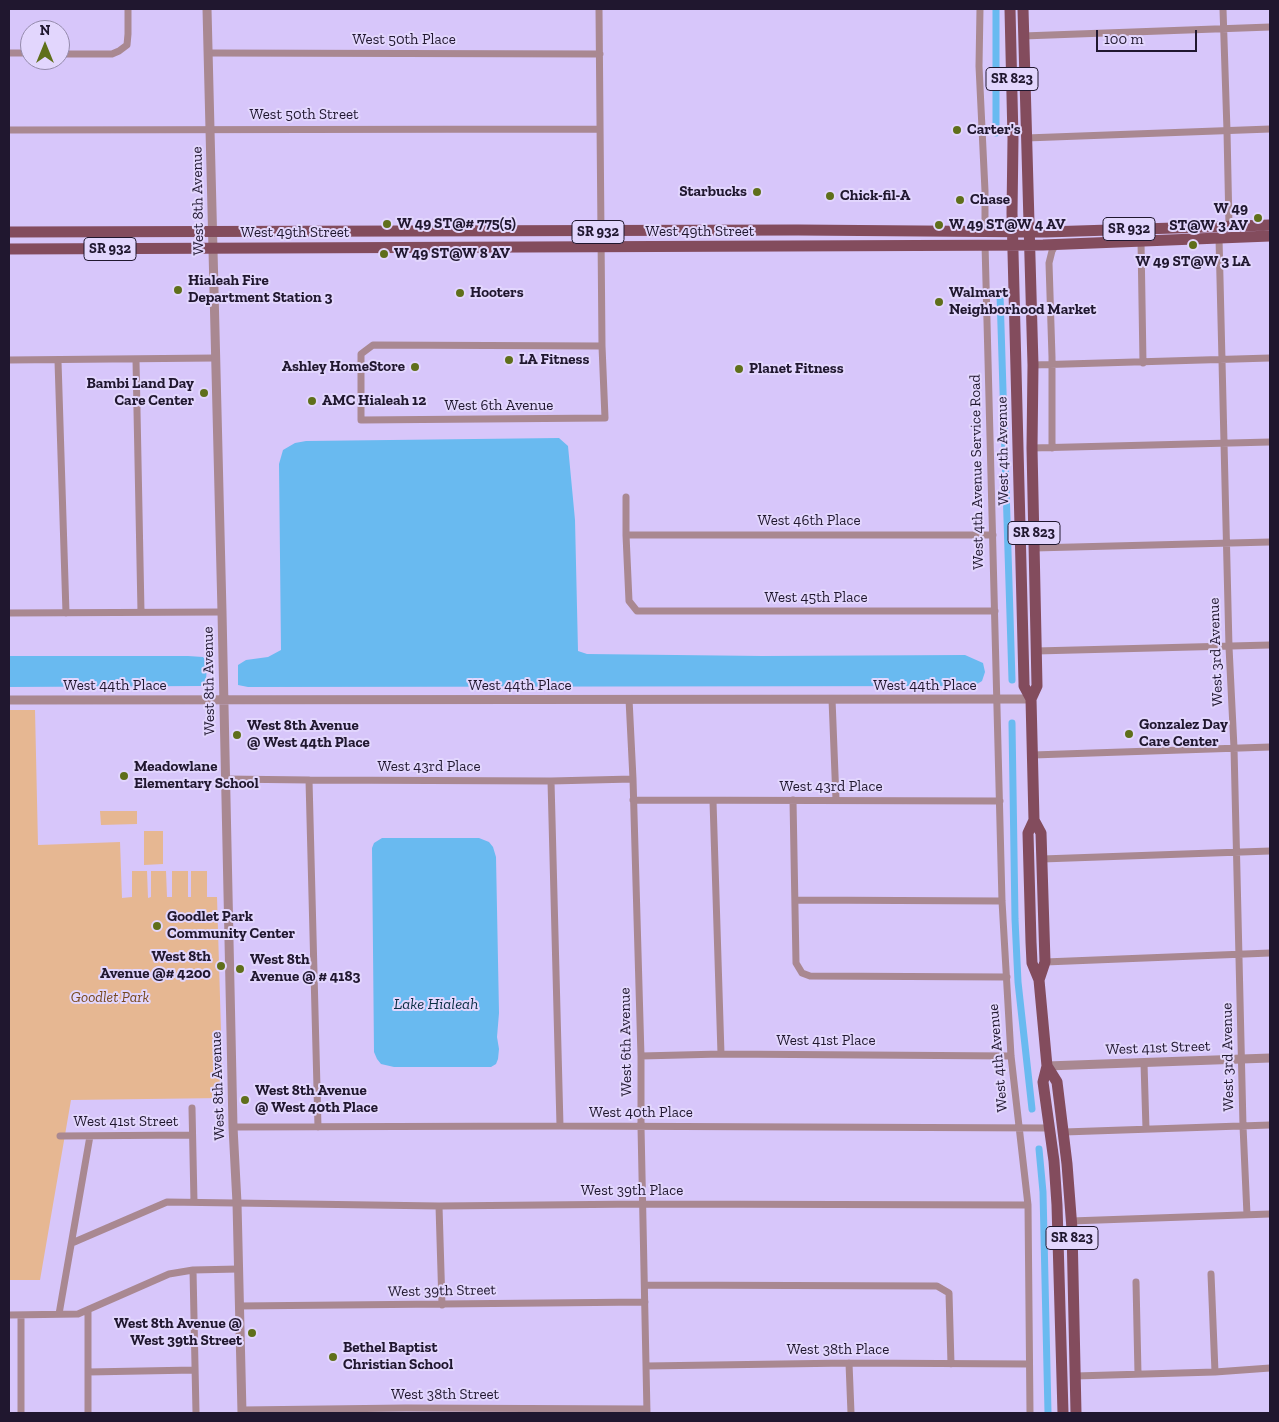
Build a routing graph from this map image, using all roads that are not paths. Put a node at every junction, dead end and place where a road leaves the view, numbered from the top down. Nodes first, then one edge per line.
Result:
1 (128, 9) edge
2 (207, 9) edge
3 (599, 9) edge
4 (980, 9) edge
5 (1010, 9) edge
6 (1015, 9) edge
7 (1023, 9) edge
8 (1223, 9) edge
9 (1270, 27) edge
10 (1224, 28) junction
11 (1023, 36) junction
12 (208, 53) junction
13 (70, 54) edge
14 (600, 54) junction
15 (210, 129) junction
16 (600, 129) junction
17 (1270, 129) edge
18 (9, 130) edge
19 (1227, 131) junction
20 (1026, 138) junction
21 (1270, 225) edge
22 (1228, 226) junction
23 (984, 231) junction
24 (1013, 231) junction
25 (9, 232) edge
26 (144, 232) junction
27 (212, 232) junction
28 (415, 232) junction
29 (459, 232) junction
30 (601, 232) junction
31 (1029, 232) junction
32 (1270, 236) edge
33 (1246, 237) junction
34 (1204, 238) junction
35 (1219, 238) junction
36 (1141, 241) junction
37 (985, 244) junction
38 (1056, 244) junction
39 (1013, 245) junction
40 (1030, 245) junction
41 (601, 247) junction
42 (212, 248) junction
43 (371, 248) junction
44 (415, 248) junction
45 (9, 249) edge
46 (94, 249) junction
47 (602, 346) junction
48 (215, 358) junction
49 (1270, 358) edge
50 (9, 360) edge
51 (136, 360) junction
52 (1222, 360) junction
53 (58, 361) junction
54 (1143, 363) junction
55 (1052, 365) junction
56 (1033, 366) junction
57 (1018, 431) junction
58 (1270, 442) edge
59 (1224, 444) junction
60 (1032, 448) junction
61 (1052, 448) junction
62 (626, 496) dead end
63 (1020, 533) junction
64 (626, 535) junction
65 (993, 535) junction
66 (1270, 542) edge
67 (1227, 544) junction
68 (1034, 548) junction
69 (994, 611) junction
70 (9, 612) edge
71 (66, 612) junction
72 (141, 612) junction
73 (222, 612) junction
74 (1270, 645) edge
75 (1229, 647) junction
76 (1036, 651) junction
77 (629, 699) junction
78 (832, 699) junction
79 (997, 699) junction
80 (1031, 699) junction
81 (9, 700) edge
82 (223, 700) junction
83 (1270, 747) edge
84 (1234, 748) junction
85 (1032, 755) junction
86 (225, 779) junction
87 (633, 779) junction
88 (309, 780) junction
89 (551, 781) junction
90 (633, 800) junction
91 (793, 800) junction
92 (836, 800) junction
93 (713, 801) junction
94 (1000, 801) junction
95 (1034, 820) junction
96 (1236, 851) junction
97 (1270, 851) edge
98 (1042, 859) junction
99 (795, 900) junction
100 (1002, 901) junction
101 (1270, 953) edge
102 (1239, 954) junction
103 (1045, 962) junction
104 (1006, 977) junction
105 (1039, 980) junction
106 (720, 1054) junction
107 (641, 1056) junction
108 (1012, 1056) junction
109 (1270, 1058) edge
110 (1242, 1059) junction
111 (1144, 1062) junction
112 (1048, 1066) junction
113 (192, 1108) dead end
114 (1270, 1125) edge
115 (560, 1126) junction
116 (1243, 1126) junction
117 (233, 1127) junction
118 (318, 1127) junction
119 (641, 1127) junction
120 (1050, 1128) junction
121 (1020, 1129) junction
122 (1146, 1129) junction
123 (1064, 1132) junction
124 (192, 1135) junction
125 (60, 1136) dead end
126 (90, 1136) junction
127 (194, 1202) junction
128 (237, 1203) junction
129 (643, 1204) junction
130 (1028, 1205) junction
131 (439, 1206) junction
132 (1270, 1214) edge
133 (1247, 1215) junction
134 (1071, 1221) junction
135 (72, 1243) junction
136 (238, 1269) junction
137 (193, 1270) junction
138 (1211, 1274) dead end
139 (1136, 1282) dead end
140 (645, 1285) junction
141 (645, 1302) junction
142 (442, 1305) junction
143 (239, 1306) junction
144 (88, 1310) junction
145 (59, 1314) junction
146 (9, 1315) edge
147 (21, 1315) junction
148 (849, 1363) junction
149 (951, 1364) junction
150 (1029, 1364) junction
151 (1062, 1364) junction
152 (646, 1366) junction
153 (1270, 1368) edge
154 (195, 1370) junction
155 (88, 1372) junction
156 (1215, 1372) junction
157 (1138, 1374) junction
158 (1075, 1376) junction
159 (325, 1411) edge
160 (406, 1411) edge
161 (485, 1411) edge
162 (565, 1411) edge
163 (647, 1411) edge
164 (242, 1412) edge
165 (21, 1413) edge
166 (88, 1413) edge
167 (196, 1413) edge
168 (850, 1413) edge
169 (1030, 1413) edge
170 (1063, 1413) edge
171 (1076, 1413) edge

1 - 13 street
2 - 12 street, West 8th Avenue
3 - 14 street, West 6th Avenue
4 - 23 street
5 - 24 main road, SR 823
6 - 11 main road
7 - 11 main road, SR 823
8 - 10 street
9 - 10 street
10 - 11 street
10 - 19 street
11 - 20 main road, SR 823
12 - 14 street, West 50th Place
12 - 15 street, West 8th Avenue
14 - 16 street, West 6th Avenue
15 - 16 street, West 50th Street
15 - 18 street, West 50th Street
15 - 27 street, West 8th Avenue
16 - 30 street, West 6th Avenue
17 - 19 street
19 - 20 street
19 - 22 street
20 - 31 main road, SR 823
21 - 22 main road, West 49th Street / SR 932
22 - 31 main road, West 49th Street / SR 932
22 - 33 main road
22 - 34 main road
23 - 24 main road, West 49th Street / SR 932
23 - 30 main road, West 49th Street / SR 932
24 - 31 main road, West 49th Street / SR 932
24 - 39 main road, West 4th Avenue / SR 823
25 - 26 main road, West 49th Street / SR 932
26 - 27 main road, West 49th Street / SR 932
26 - 46 main road
27 - 28 main road, West 49th Street / SR 932
27 - 42 street, West 8th Avenue
28 - 29 main road, West 49th Street / SR 932
28 - 43 main road
29 - 30 main road, West 49th Street / SR 932
29 - 44 main road
30 - 41 street, West 6th Avenue
31 - 40 main road, West 4th Avenue / SR 823
32 - 33 main road, West 49th Street / SR 932
33 - 35 main road, West 49th Street / SR 932
34 - 35 main road, West 49th Street / SR 932
34 - 36 main road, West 49th Street / SR 932
35 - 52 street, West 3rd Avenue
36 - 38 main road, West 49th Street / SR 932
36 - 54 street
37 - 39 main road, West 49th Street / SR 932
37 - 41 main road, West 49th Street / SR 932
37 - 65 street, West 4th Avenue Service Road
38 - 40 main road, West 49th Street / SR 932
38 - 55 street
39 - 40 main road, West 49th Street / SR 932
39 - 57 main road, West 4th Avenue / SR 823
40 - 56 main road, West 4th Avenue / SR 823
41 - 44 main road, West 49th Street / SR 932
41 - 47 street, West 6th Avenue
42 - 43 main road, West 49th Street / SR 932
42 - 46 main road, West 49th Street / SR 932
42 - 48 street, West 8th Avenue
43 - 44 main road, West 49th Street / SR 932
45 - 46 main road, West 49th Street / SR 932
47 - 47 street, West 6th Avenue
48 - 51 street
48 - 73 street, West 8th Avenue
49 - 52 street
50 - 53 street
51 - 53 street
51 - 72 street
52 - 54 street
52 - 59 street, West 3rd Avenue
53 - 71 street
54 - 55 street
55 - 56 street
55 - 61 street
56 - 60 main road, West 4th Avenue / SR 823
57 - 60 main road
57 - 63 main road, West 4th Avenue / SR 823
58 - 59 street
59 - 61 street
59 - 67 street, West 3rd Avenue
60 - 61 street
60 - 68 main road, West 4th Avenue / SR 823
62 - 64 street
63 - 68 main road
63 - 80 main road, West 4th Avenue / SR 823
64 - 65 street, West 46th Place
64 - 69 street, West 45th Place
65 - 69 street, West 4th Avenue Service Road
66 - 67 street
67 - 68 street
67 - 75 street, West 3rd Avenue
68 - 76 main road, West 4th Avenue / SR 823
69 - 79 street, West 4th Avenue Service Road
70 - 71 street
71 - 72 street
72 - 73 street
73 - 82 street, West 8th Avenue
74 - 75 street
75 - 76 street
75 - 84 street, West 3rd Avenue
76 - 80 main road, West 4th Avenue / SR 823
77 - 78 street, West 44th Place
77 - 82 street, West 44th Place
77 - 87 street, West 6th Avenue
78 - 79 street, West 44th Place
78 - 92 street
79 - 80 street, West 44th Place
79 - 94 street, West 4th Avenue
80 - 85 main road, West 4th Avenue / SR 823
81 - 82 street, West 44th Place
82 - 86 street, West 8th Avenue
83 - 84 street
84 - 85 street
84 - 96 street, West 3rd Avenue
85 - 95 main road, West 4th Avenue / SR 823
86 - 88 street, West 43rd Place
86 - 117 street, West 8th Avenue
87 - 89 street, West 43rd Place
87 - 90 street, West 6th Avenue
88 - 89 street, West 43rd Place
88 - 118 street
89 - 115 street
90 - 93 street, West 43rd Place
90 - 107 street, West 6th Avenue
91 - 92 street, West 43rd Place
91 - 93 street, West 43rd Place
91 - 99 street
92 - 94 street, West 43rd Place
93 - 106 street
94 - 100 street, West 4th Avenue
95 - 98 main road, West 4th Avenue / SR 823
95 - 105 main road, West 4th Avenue / SR 823
96 - 97 street
96 - 98 street
96 - 102 street, West 3rd Avenue
98 - 103 main road, West 4th Avenue / SR 823
99 - 100 street
99 - 104 street
100 - 104 street, West 4th Avenue
101 - 102 street
102 - 103 street
102 - 110 street, West 3rd Avenue
103 - 105 main road, West 4th Avenue / SR 823
104 - 108 street, West 4th Avenue
105 - 112 main road, West 4th Avenue / SR 823
106 - 107 street, West 41st Place
106 - 108 street, West 41st Place
107 - 119 street, West 6th Avenue
108 - 121 street, West 4th Avenue
109 - 110 street, West 41st Street
110 - 111 street, West 41st Street
110 - 116 street, West 3rd Avenue
111 - 112 street, West 41st Street
111 - 122 street
112 - 120 main road, West 4th Avenue / SR 823
112 - 123 main road, West 4th Avenue / SR 823
113 - 124 street
114 - 116 street
115 - 118 street, West 40th Place
115 - 119 street, West 40th Place
116 - 122 street
116 - 133 street, West 3rd Avenue
117 - 118 street, West 40th Place
117 - 128 street, West 8th Avenue
119 - 121 street, West 40th Place
119 - 129 street, West 6th Avenue
120 - 121 street, West 40th Place
120 - 151 main road, West 4th Avenue / SR 823
121 - 130 street, West 4th Avenue
122 - 123 street
123 - 134 main road, West 4th Avenue / SR 823
124 - 126 street, West 41st Street
124 - 127 street
125 - 126 street, West 41st Street
126 - 135 street
127 - 128 street, West 39th Place
127 - 135 street, West 39th Place
128 - 131 street, West 39th Place
128 - 136 street, West 8th Avenue
129 - 130 street, West 39th Place
129 - 131 street, West 39th Place
129 - 140 street, West 6th Avenue
130 - 150 street, West 4th Avenue
131 - 142 street
132 - 133 street
133 - 134 street
134 - 158 main road, West 4th Avenue / SR 823
135 - 145 street
136 - 137 street
136 - 143 street, West 8th Avenue
137 - 144 street
137 - 154 street
138 - 156 street
139 - 157 street
140 - 141 street, West 6th Avenue
140 - 149 street
141 - 142 street, West 39th Street
141 - 152 street, West 6th Avenue
142 - 143 street, West 39th Street
143 - 164 street, West 8th Avenue
144 - 145 street
144 - 155 street
145 - 147 street
146 - 147 street
147 - 165 street
148 - 149 street, West 38th Place
148 - 152 street, West 38th Place
148 - 168 street
149 - 150 street, West 38th Place
150 - 169 street, West 4th Avenue
151 - 158 main road
151 - 170 main road, West 4th Avenue / SR 823
152 - 163 street, West 6th Avenue
153 - 156 street
154 - 155 street
154 - 167 street
155 - 166 street
156 - 157 street
157 - 158 street
158 - 171 main road, West 4th Avenue / SR 823
159 - 160 street, West 38th Street
159 - 164 street, West 38th Street
160 - 161 street, West 38th Street
161 - 162 street, West 38th Street
162 - 163 street, West 38th Street

